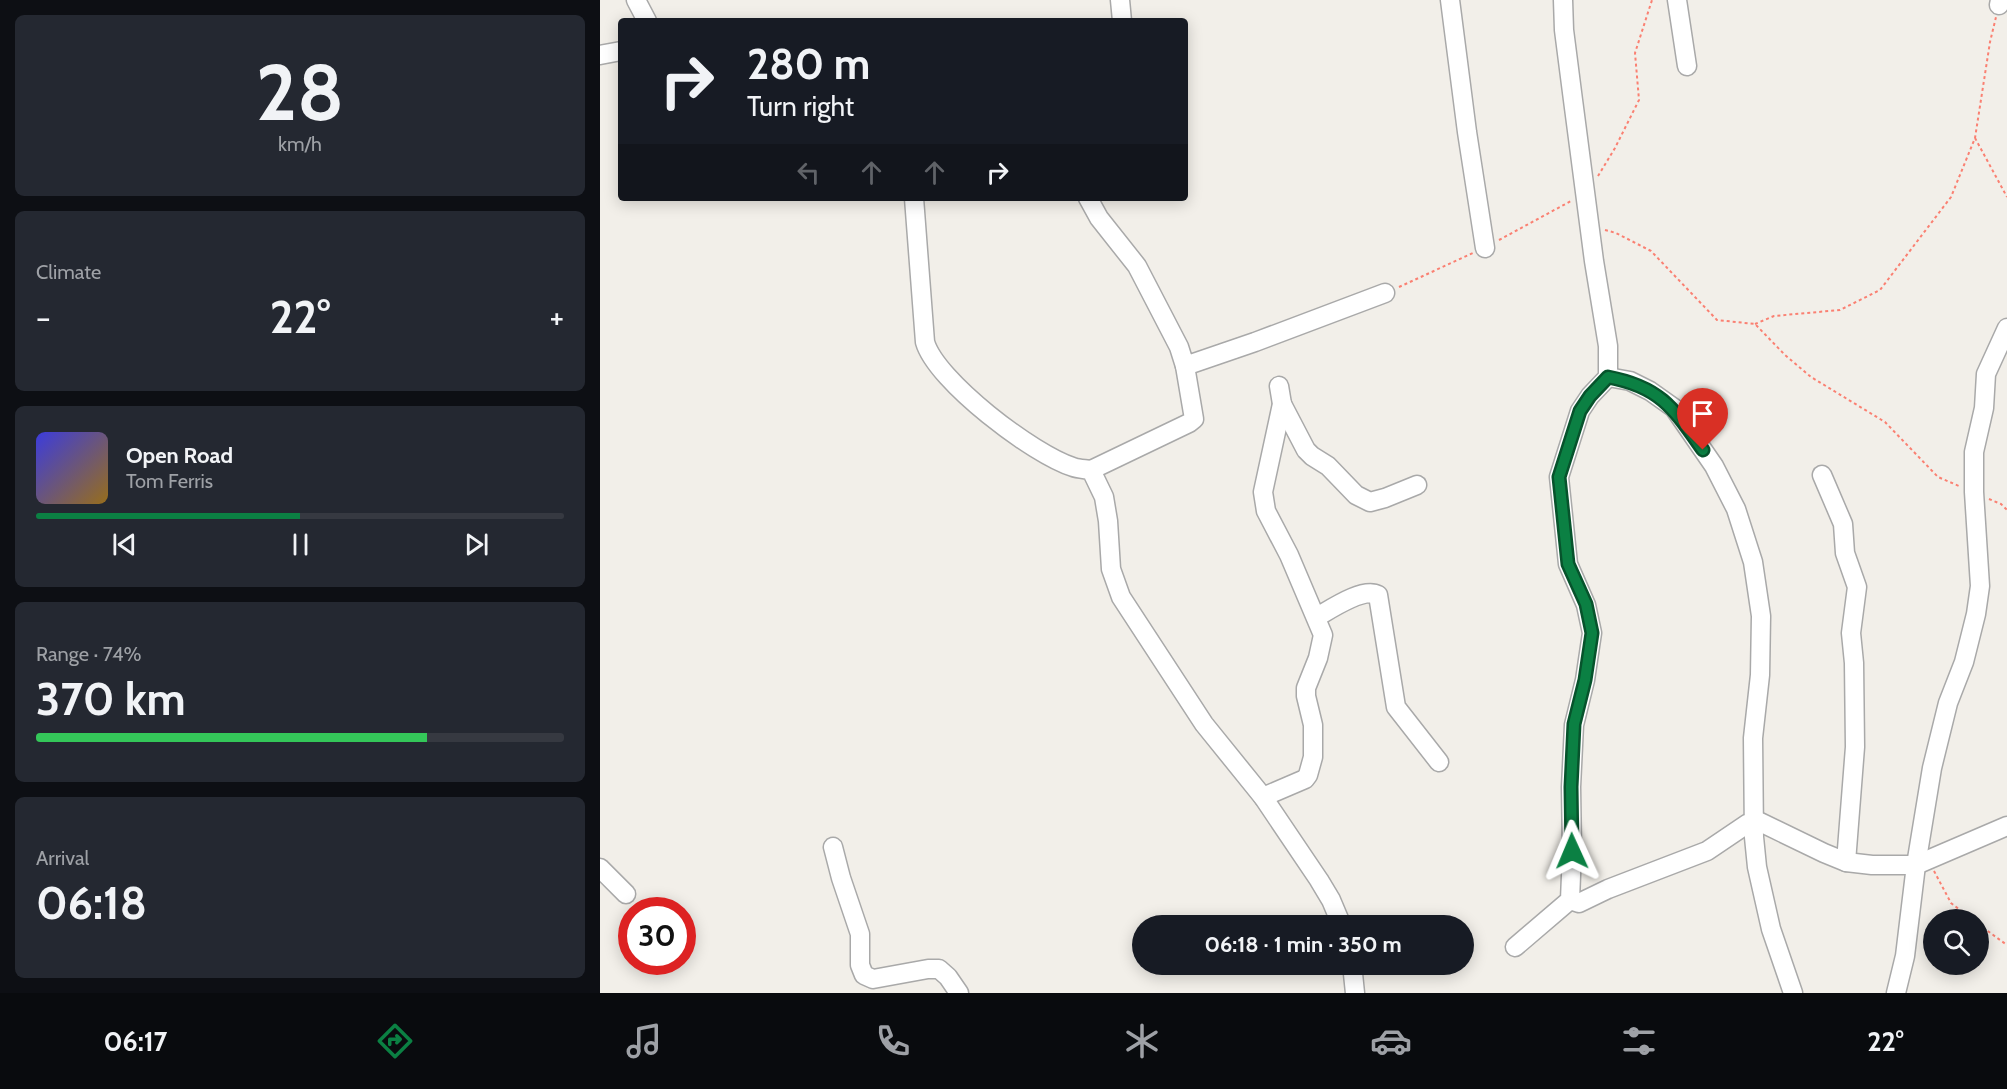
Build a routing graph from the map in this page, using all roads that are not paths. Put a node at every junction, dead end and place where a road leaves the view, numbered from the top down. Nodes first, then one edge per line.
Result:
1 (636, 0) edge
2 (1120, 0) edge
3 (1450, 0) edge
4 (1563, 0) edge
5 (1677, 0) edge
6 (645, 18) edge
7 (1122, 18) edge
8 (618, 51) edge
9 (600, 54) edge
10 (1688, 66) dead end
11 (914, 201) edge
12 (1090, 201) edge
13 (1485, 248) dead end
14 (1385, 294) dead end
15 (2007, 328) edge
16 (1185, 366) junction
17 (1608, 377) junction
18 (1091, 470) junction
19 (1822, 475) dead end
20 (1417, 485) dead end
21 (1317, 617) junction
22 (1439, 762) dead end
23 (1263, 797) junction
24 (1754, 822) junction
25 (2007, 826) edge
26 (833, 847) dead end
27 (1846, 862) junction
28 (1922, 862) junction
29 (600, 868) edge
30 (626, 894) dead end
31 (1570, 900) junction
32 (1337, 915) edge
33 (1515, 948) dead end
34 (1353, 975) edge
35 (1898, 991) edge
36 (959, 993) edge
37 (1355, 993) edge
38 (1793, 993) edge

1 - 6 street
2 - 7 street
3 - 13 street
4 - 17 street
5 - 10 street
8 - 9 street
11 - 18 street
12 - 16 street
14 - 16 street
15 - 28 street
16 - 18 street
17 - 24 street
17 - 31 street
18 - 23 street
19 - 27 street
20 - 21 street
21 - 22 street
21 - 23 street
23 - 32 street
24 - 27 street
24 - 31 street
24 - 38 street
25 - 28 street
26 - 36 street
27 - 28 street
28 - 35 street
29 - 30 street
31 - 33 street
34 - 37 street

